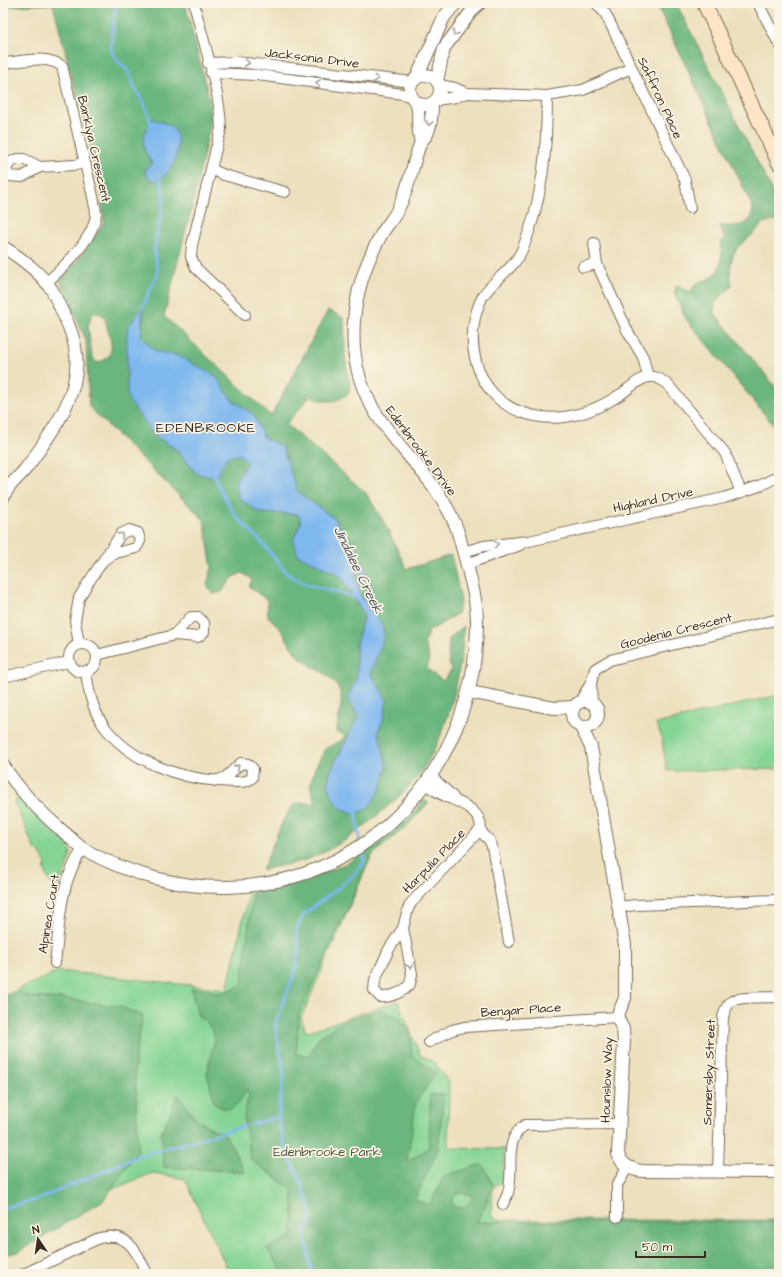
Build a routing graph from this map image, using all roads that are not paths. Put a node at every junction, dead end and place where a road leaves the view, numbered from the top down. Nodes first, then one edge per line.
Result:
1 (194, 3) edge
2 (456, 3) edge
3 (480, 3) edge
4 (596, 3) edge
5 (758, 3) edge
6 (703, 4) edge
7 (779, 44) edge
8 (3, 63) edge
9 (210, 68) junction
10 (631, 68) junction
11 (415, 80) junction
12 (438, 83) junction
13 (466, 93) junction
14 (547, 96) junction
15 (414, 100) junction
16 (434, 102) junction
17 (421, 141) junction
18 (84, 163) junction
19 (779, 163) edge
20 (40, 167) dead end
21 (212, 169) junction
22 (286, 192) dead end
23 (690, 208) dead end
24 (594, 243) dead end
25 (3, 247) edge
26 (597, 264) junction
27 (583, 267) dead end
28 (47, 282) junction
29 (245, 315) dead end
30 (648, 377) junction
31 (779, 476) edge
32 (742, 492) junction
33 (4, 493) edge
34 (530, 541) junction
35 (463, 552) junction
36 (105, 559) dead end
37 (467, 564) junction
38 (779, 619) edge
39 (174, 635) dead end
40 (79, 644) junction
41 (97, 655) junction
42 (69, 662) junction
43 (86, 671) junction
44 (3, 677) edge
45 (469, 692) junction
46 (579, 708) junction
47 (595, 723) junction
48 (581, 727) junction
49 (592, 747) junction
50 (3, 765) edge
51 (216, 780) dead end
52 (428, 781) junction
53 (480, 831) junction
54 (82, 849) junction
55 (779, 900) edge
56 (619, 908) junction
57 (403, 928) junction
58 (508, 942) dead end
59 (55, 963) dead end
60 (779, 997) edge
61 (617, 1017) junction
62 (429, 1042) dead end
63 (619, 1124) junction
64 (628, 1168) junction
65 (718, 1170) junction
66 (779, 1172) edge
67 (503, 1204) dead end
68 (617, 1217) dead end
69 (24, 1274) edge
70 (147, 1274) edge

1 - 9 street
2 - 11 street
3 -> 12 street
4 - 10 street, Saffron Place
5 - 7 street
6 - 19 main road
8 - 18 street, Barklya Crescent
9 -> 11 street, Jacksonia Drive
15 -> 9 street, Jacksonia Drive
9 - 21 street
10 - 14 street
10 - 23 street, Saffron Place
11 - 12 street
11 - 15 street
12 - 13 street
12 - 16 street
13 - 14 street
13 - 16 street
14 - 30 street
15 - 16 street
15 - 17 street, Edenbrooke Drive
16 -> 17 street, Edenbrooke Drive
17 - 35 street, Edenbrooke Drive
18 - 20 street
18 - 28 street, Barklya Crescent
21 - 22 street
21 - 29 street
24 - 26 street
25 - 28 street
26 - 27 street
26 - 30 street
28 - 33 street
30 - 32 street
31 - 32 street, Highland Drive
32 - 34 street, Highland Drive
35 -> 34 street, Highland Drive
34 - 37 street, Highland Drive
35 - 37 street, Edenbrooke Drive
36 - 40 street
37 - 45 street, Edenbrooke Drive
38 - 46 street, Goodenia Crescent
39 - 41 street
40 - 41 street
40 - 42 street
41 - 43 street
42 - 43 street
42 - 44 street
43 - 51 street
45 - 46 street
45 - 52 street, Edenbrooke Drive
46 - 47 street
46 - 48 street
47 - 48 street
47 - 49 street
48 - 49 street
49 - 56 street
50 - 54 street, Edenbrooke Drive
52 - 53 street, Harpulia Place
52 - 54 street, Edenbrooke Drive
53 - 57 street, Harpulia Place
53 - 58 street
54 - 59 street, Alpinea Court
55 - 56 street
56 - 61 street
57 -> 57 street, Harpulia Place
60 - 65 street, Somersby Street
61 - 62 street, Bengar Place
61 - 63 street, Hounslow Way
63 - 64 street, Hounslow Way
63 - 67 street
64 - 65 street
64 - 68 street
65 - 66 street
69 - 70 street

